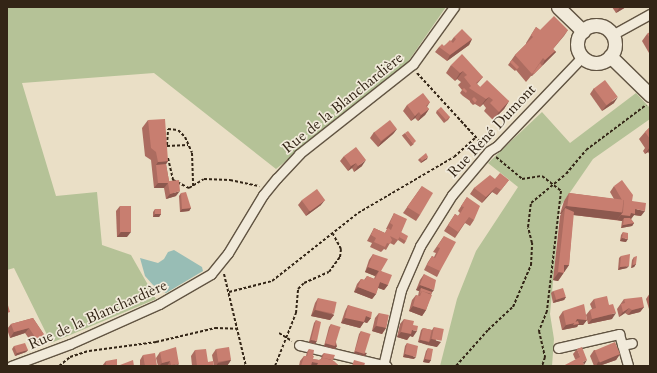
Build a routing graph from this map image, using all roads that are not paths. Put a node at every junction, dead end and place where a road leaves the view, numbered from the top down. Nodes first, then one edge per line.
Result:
1 (454, 7) edge
2 (558, 7) edge
3 (650, 14) edge
4 (583, 31) junction
5 (612, 35) junction
6 (610, 56) junction
7 (582, 57) junction
8 (650, 95) edge
9 (632, 343) dead end
10 (299, 345) dead end
11 (622, 345) junction
12 (558, 348) dead end
13 (11, 366) edge
14 (385, 366) edge
15 (628, 366) edge

1 - 13 street, Rue de la Blanchardière
2 - 4 main road
3 - 5 street
4 - 5 main road
4 - 7 main road
5 - 6 main road
6 - 7 main road
6 - 8 main road
7 - 14 street, Rue René Dumont
9 - 11 street
10 - 14 street
11 - 12 street
11 - 15 street

